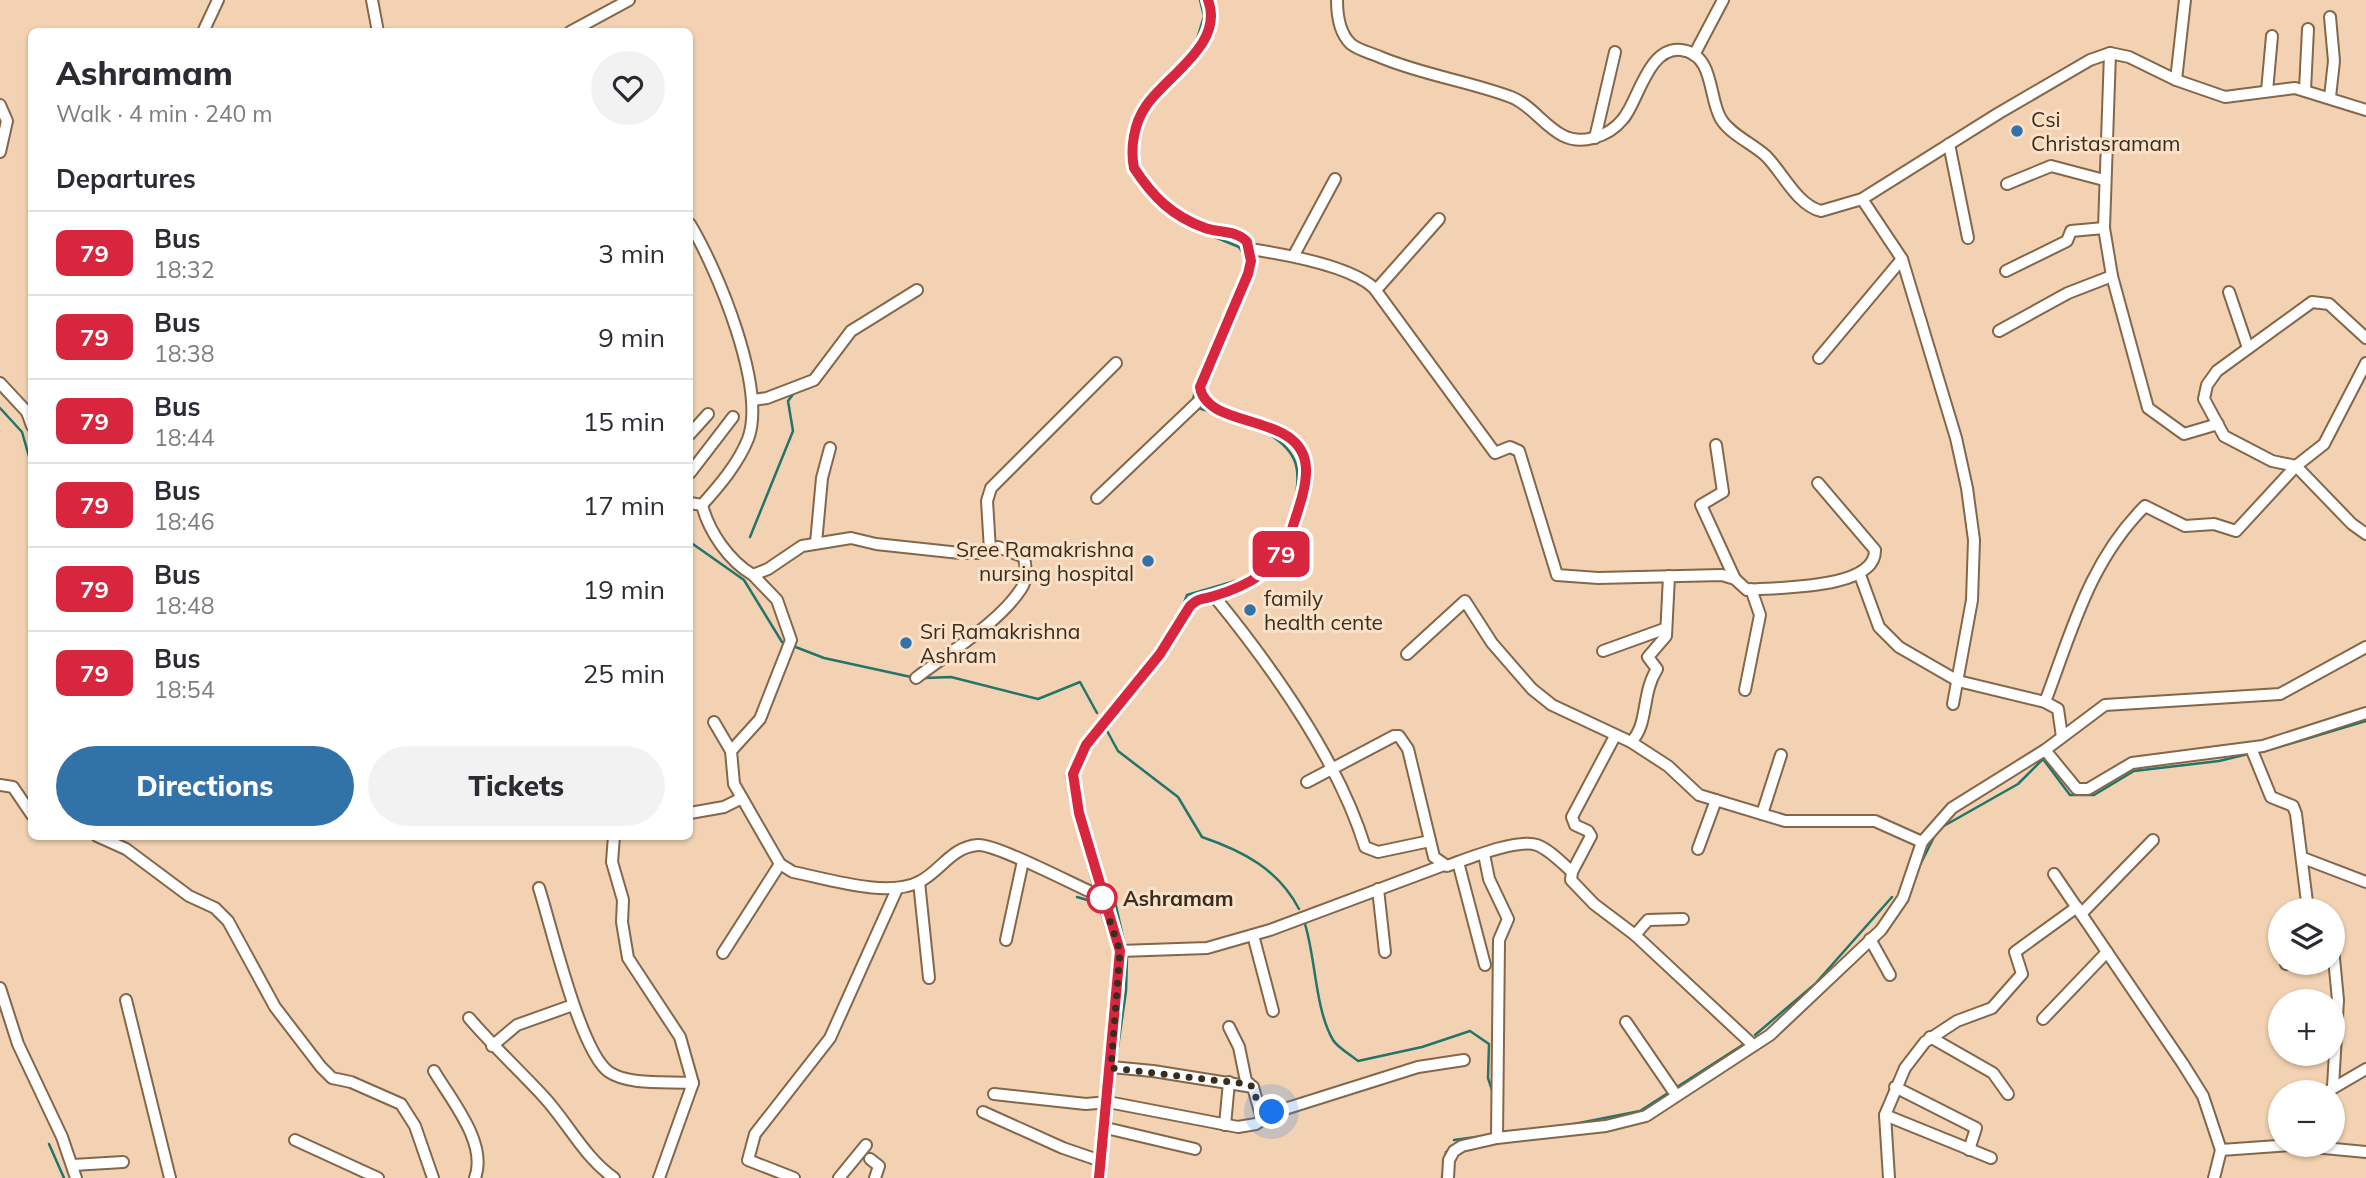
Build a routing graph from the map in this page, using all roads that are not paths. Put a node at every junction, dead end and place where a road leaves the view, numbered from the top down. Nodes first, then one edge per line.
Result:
1 (218, 0) edge
2 (372, 0) edge
3 (629, 0) edge
4 (1208, 0) edge
5 (1337, 0) edge
6 (1723, 0) edge
7 (2185, 0) edge
8 (2330, 17) dead end
9 (205, 28) edge
10 (376, 28) edge
11 (577, 28) edge
12 (2308, 29) dead end
13 (2272, 36) dead end
14 (1615, 52) dead end
15 (2110, 53) junction
16 (1694, 55) junction
17 (2176, 80) junction
18 (2305, 90) junction
19 (2267, 91) junction
20 (2330, 97) junction
21 (0, 105) edge
22 (2366, 110) edge
23 (1594, 138) junction
24 (1949, 144) junction
25 (0, 152) edge
26 (1335, 179) dead end
27 (2104, 180) junction
28 (2007, 184) dead end
29 (1862, 199) junction
30 (1439, 219) dead end
31 (2104, 228) junction
32 (693, 230) edge
33 (1968, 239) dead end
34 (1250, 249) junction
35 (1294, 255) junction
36 (1902, 259) junction
37 (2006, 271) dead end
38 (2112, 276) junction
39 (917, 290) dead end
40 (1376, 290) junction
41 (2229, 292) dead end
42 (1999, 331) dead end
43 (2366, 338) edge
44 (2248, 348) junction
45 (1819, 358) dead end
46 (1116, 363) dead end
47 (2366, 363) edge
48 (0, 383) edge
49 (1202, 398) junction
50 (752, 400) junction
51 (708, 414) dead end
52 (28, 415) edge
53 (733, 417) dead end
54 (2218, 425) junction
55 (693, 431) edge
56 (1716, 445) dead end
57 (830, 448) dead end
58 (2296, 466) junction
59 (693, 469) edge
60 (1818, 483) dead end
61 (1097, 498) dead end
62 (693, 504) edge
63 (702, 505) junction
64 (2366, 534) edge
65 (816, 543) junction
66 (990, 551) junction
67 (753, 575) junction
68 (1860, 575) junction
69 (1669, 576) junction
70 (1735, 579) junction
71 (1751, 589) junction
72 (1214, 596) junction
73 (1664, 629) junction
74 (2366, 647) edge
75 (1603, 651) dead end
76 (1407, 654) dead end
77 (916, 678) dead end
78 (1958, 681) junction
79 (1745, 690) dead end
80 (2045, 702) junction
81 (1953, 704) dead end
82 (2366, 713) edge
83 (714, 722) dead end
84 (1615, 736) junction
85 (2063, 737) junction
86 (1631, 742) junction
87 (2045, 750) junction
88 (730, 751) junction
89 (2253, 752) junction
90 (1781, 755) dead end
91 (1331, 769) junction
92 (1307, 782) dead end
93 (0, 785) edge
94 (742, 798) junction
95 (1716, 800) junction
96 (28, 809) edge
97 (693, 812) edge
98 (1762, 814) junction
99 (106, 840) edge
100 (614, 840) edge
101 (2153, 840) dead end
102 (1430, 841) junction
103 (1922, 842) junction
104 (1698, 849) dead end
105 (1484, 854) junction
106 (2303, 858) junction
107 (1023, 861) junction
108 (1458, 862) junction
109 (780, 864) junction
110 (1444, 865) junction
111 (1572, 872) junction
112 (2054, 874) dead end
113 (919, 882) junction
114 (2366, 882) edge
115 (539, 888) dead end
116 (1378, 889) junction
117 (897, 890) junction
118 (1102, 897) junction
119 (2307, 898) edge
120 (2079, 911) junction
121 (1683, 919) dead end
122 (1253, 935) junction
123 (1635, 935) junction
124 (1870, 939) junction
125 (1006, 940) dead end
126 (1120, 951) junction
127 (1385, 952) dead end
128 (2107, 952) junction
129 (723, 953) dead end
130 (1485, 965) dead end
131 (1890, 975) dead end
132 (2336, 975) edge
133 (929, 978) dead end
134 (0, 988) edge
135 (125, 1000) dead end
136 (573, 1005) junction
137 (1273, 1011) dead end
138 (469, 1018) dead end
139 (2043, 1019) dead end
140 (1626, 1022) dead end
141 (1229, 1027) dead end
142 (1930, 1037) junction
143 (1753, 1045) junction
144 (492, 1046) junction
145 (1464, 1060) dead end
146 (1111, 1068) junction
147 (2366, 1069) edge
148 (434, 1071) dead end
149 (2332, 1080) edge
150 (2345, 1081) edge
151 (1229, 1082) junction
152 (693, 1083) junction
153 (1253, 1087) junction
154 (1895, 1087) junction
155 (994, 1094) dead end
156 (2008, 1094) dead end
157 (1676, 1095) junction
158 (1108, 1102) junction
159 (983, 1112) dead end
160 (1885, 1115) junction
161 (1262, 1119) junction
162 (1225, 1125) junction
163 (1106, 1128) junction
164 (1498, 1135) junction
165 (295, 1140) dead end
166 (866, 1145) dead end
167 (2268, 1147) edge
168 (1195, 1149) dead end
169 (1969, 1150) junction
170 (2221, 1150) junction
171 (2345, 1150) edge
172 (2366, 1152) edge
173 (1991, 1158) dead end
174 (870, 1159) dead end
175 (1101, 1161) junction
176 (123, 1162) dead end
177 (73, 1165) junction
178 (76, 1178) edge
179 (170, 1178) edge
180 (378, 1178) edge
181 (433, 1178) edge
182 (475, 1178) edge
183 (614, 1178) edge
184 (659, 1178) edge
185 (794, 1178) edge
186 (839, 1178) edge
187 (875, 1178) edge
188 (1099, 1178) edge
189 (1448, 1178) edge
190 (1889, 1178) edge
191 (2214, 1178) edge

1 - 9 street
2 - 10 street
3 - 11 street
4 - 34 street
5 - 23 street
6 - 16 street
7 - 17 street
8 - 20 street
12 - 18 street
13 - 19 street
14 - 23 street
15 - 17 street
15 - 24 street
15 - 27 street
16 - 23 street
16 - 29 street
17 - 19 street
18 - 19 street
18 - 20 street
20 - 22 street
21 - 25 street
24 - 29 street
24 - 33 street
26 - 35 street
27 - 28 street
27 - 31 street
29 - 36 street
30 - 40 street
31 - 37 street
31 - 38 street
32 - 50 street
34 - 35 street
34 - 49 street
35 - 40 street
36 - 45 street
36 - 78 street
38 - 42 street
38 - 54 street
39 - 50 street
40 - 69 street
41 - 44 street
43 - 44 street
44 - 54 street
46 - 66 street
47 - 58 street
48 - 52 street
49 - 61 street
49 - 72 street
50 - 63 street
51 - 55 street
53 - 59 street
54 - 58 street
56 - 70 street
57 - 65 street
58 - 64 street
58 - 80 street
60 - 68 street
62 - 63 street
63 - 67 street
65 - 66 street
65 - 67 street
66 - 77 street
67 - 88 street
68 - 71 street
68 - 78 street
69 - 70 street
69 - 73 street
70 - 71 street
71 - 79 street
72 - 91 street
72 - 118 street
73 - 75 street
73 - 86 street
74 - 85 street
76 - 84 street
78 - 80 street
78 - 81 street
80 - 85 street
82 - 89 street
83 - 88 street
84 - 86 street
84 - 111 street
85 - 87 street
86 - 95 street
87 - 89 street
87 - 103 street
88 - 94 street
89 - 106 street
90 - 98 street
91 - 92 street
91 - 102 street
91 - 102 street
93 - 96 street
94 - 97 street
94 - 109 street
95 - 98 street
95 - 104 street
98 - 103 street
99 - 181 street
100 - 152 street
101 - 120 street
102 - 110 street
103 - 124 street
105 - 108 street
105 - 111 street
105 - 164 street
106 - 114 street
106 - 119 street
107 - 113 street
107 - 118 street
107 - 125 street
108 - 110 street
108 - 130 street
109 - 117 street
109 - 129 street
110 - 116 street
111 - 123 street
112 - 120 street
113 - 117 street
113 - 133 street
115 - 136 street
116 - 122 street
116 - 127 street
117 - 185 street
118 - 126 street
120 - 128 street
120 - 142 street
121 - 123 street
122 - 126 street
122 - 137 street
123 - 143 street
124 - 131 street
124 - 143 street
126 - 146 street
128 - 139 street
128 - 170 street
132 - 149 street
134 - 177 street
135 - 179 street
136 - 144 street
136 - 152 street
138 - 144 street
140 - 157 street
141 - 153 street
142 - 154 street
142 - 156 street
143 - 157 street
144 - 183 street
145 - 161 street
146 - 151 street
146 - 158 street
147 - 150 street
148 - 182 street
151 - 153 street
151 - 162 street
152 - 184 street
153 - 161 street
154 - 160 street
154 - 169 street
155 - 158 street
157 - 164 street
158 - 162 street
158 - 163 street
159 - 175 street
160 - 169 street
160 - 190 street
161 - 162 street
163 - 168 street
163 - 175 street
164 - 189 street
165 - 180 street
166 - 186 street
167 - 170 street
169 - 173 street
170 - 191 street
171 - 172 street
174 - 187 street
175 - 188 street
176 - 177 street
177 - 178 street

